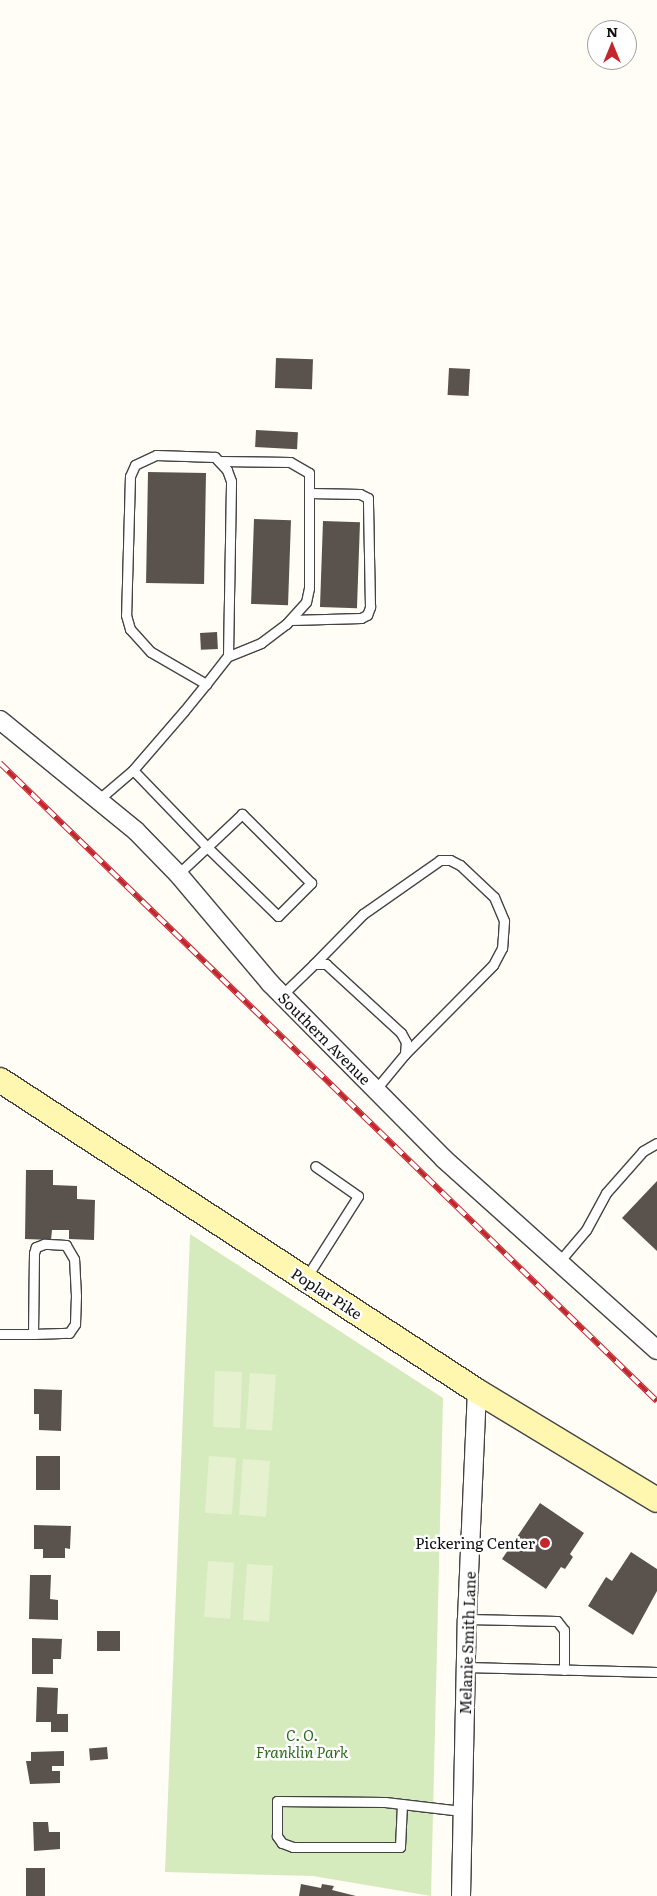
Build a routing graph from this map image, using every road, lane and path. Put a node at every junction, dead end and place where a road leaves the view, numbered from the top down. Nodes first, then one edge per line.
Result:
1 (220, 461) junction
2 (309, 493) junction
3 (291, 620) junction
4 (228, 656) junction
5 (206, 684) junction
6 (0, 720) edge
7 (133, 770) junction
8 (98, 800) junction
9 (207, 846) junction
10 (178, 874) junction
11 (314, 964) junction
12 (282, 994) junction
13 (405, 1054) junction
14 (0, 1080) edge
15 (376, 1089) junction
16 (657, 1144) edge
17 (315, 1166) dead end
18 (558, 1263) junction
19 (306, 1279) junction
20 (0, 1334) edge
21 (33, 1334) junction
22 (657, 1350) edge
23 (477, 1391) junction
24 (657, 1500) edge
25 (467, 1619) junction
26 (465, 1667) junction
27 (564, 1670) junction
28 (657, 1672) edge
29 (402, 1804) junction
30 (462, 1811) junction
31 (461, 1896) edge

1 - 2 lane
1 - 4 lane
1 - 5 lane
2 - 3 lane
2 - 3 lane
3 - 4 lane
4 - 5 lane
5 - 7 lane
6 - 8 street, Southern Avenue
7 - 8 lane
7 - 9 lane
8 - 10 street, Southern Avenue
9 - 9 lane
9 - 10 lane
10 - 12 street, Southern Avenue
11 - 12 lane
11 - 13 lane
11 - 13 lane
12 - 15 street, Southern Avenue
13 - 15 lane
14 - 19 main road, Poplar Pike
15 - 18 street, Southern Avenue
16 - 18 lane
17 - 19 lane
18 - 22 street, Southern Avenue
19 - 23 main road, Poplar Pike
20 - 21 lane
21 - 21 lane
23 - 24 main road, Poplar Pike
23 - 25 street, Melanie Smith Lane
25 - 26 street, Melanie Smith Lane
25 - 27 lane
26 - 27 lane
26 - 30 street, Melanie Smith Lane
27 - 28 lane
29 - 29 lane
29 - 30 lane
30 - 31 street, Melanie Smith Lane

